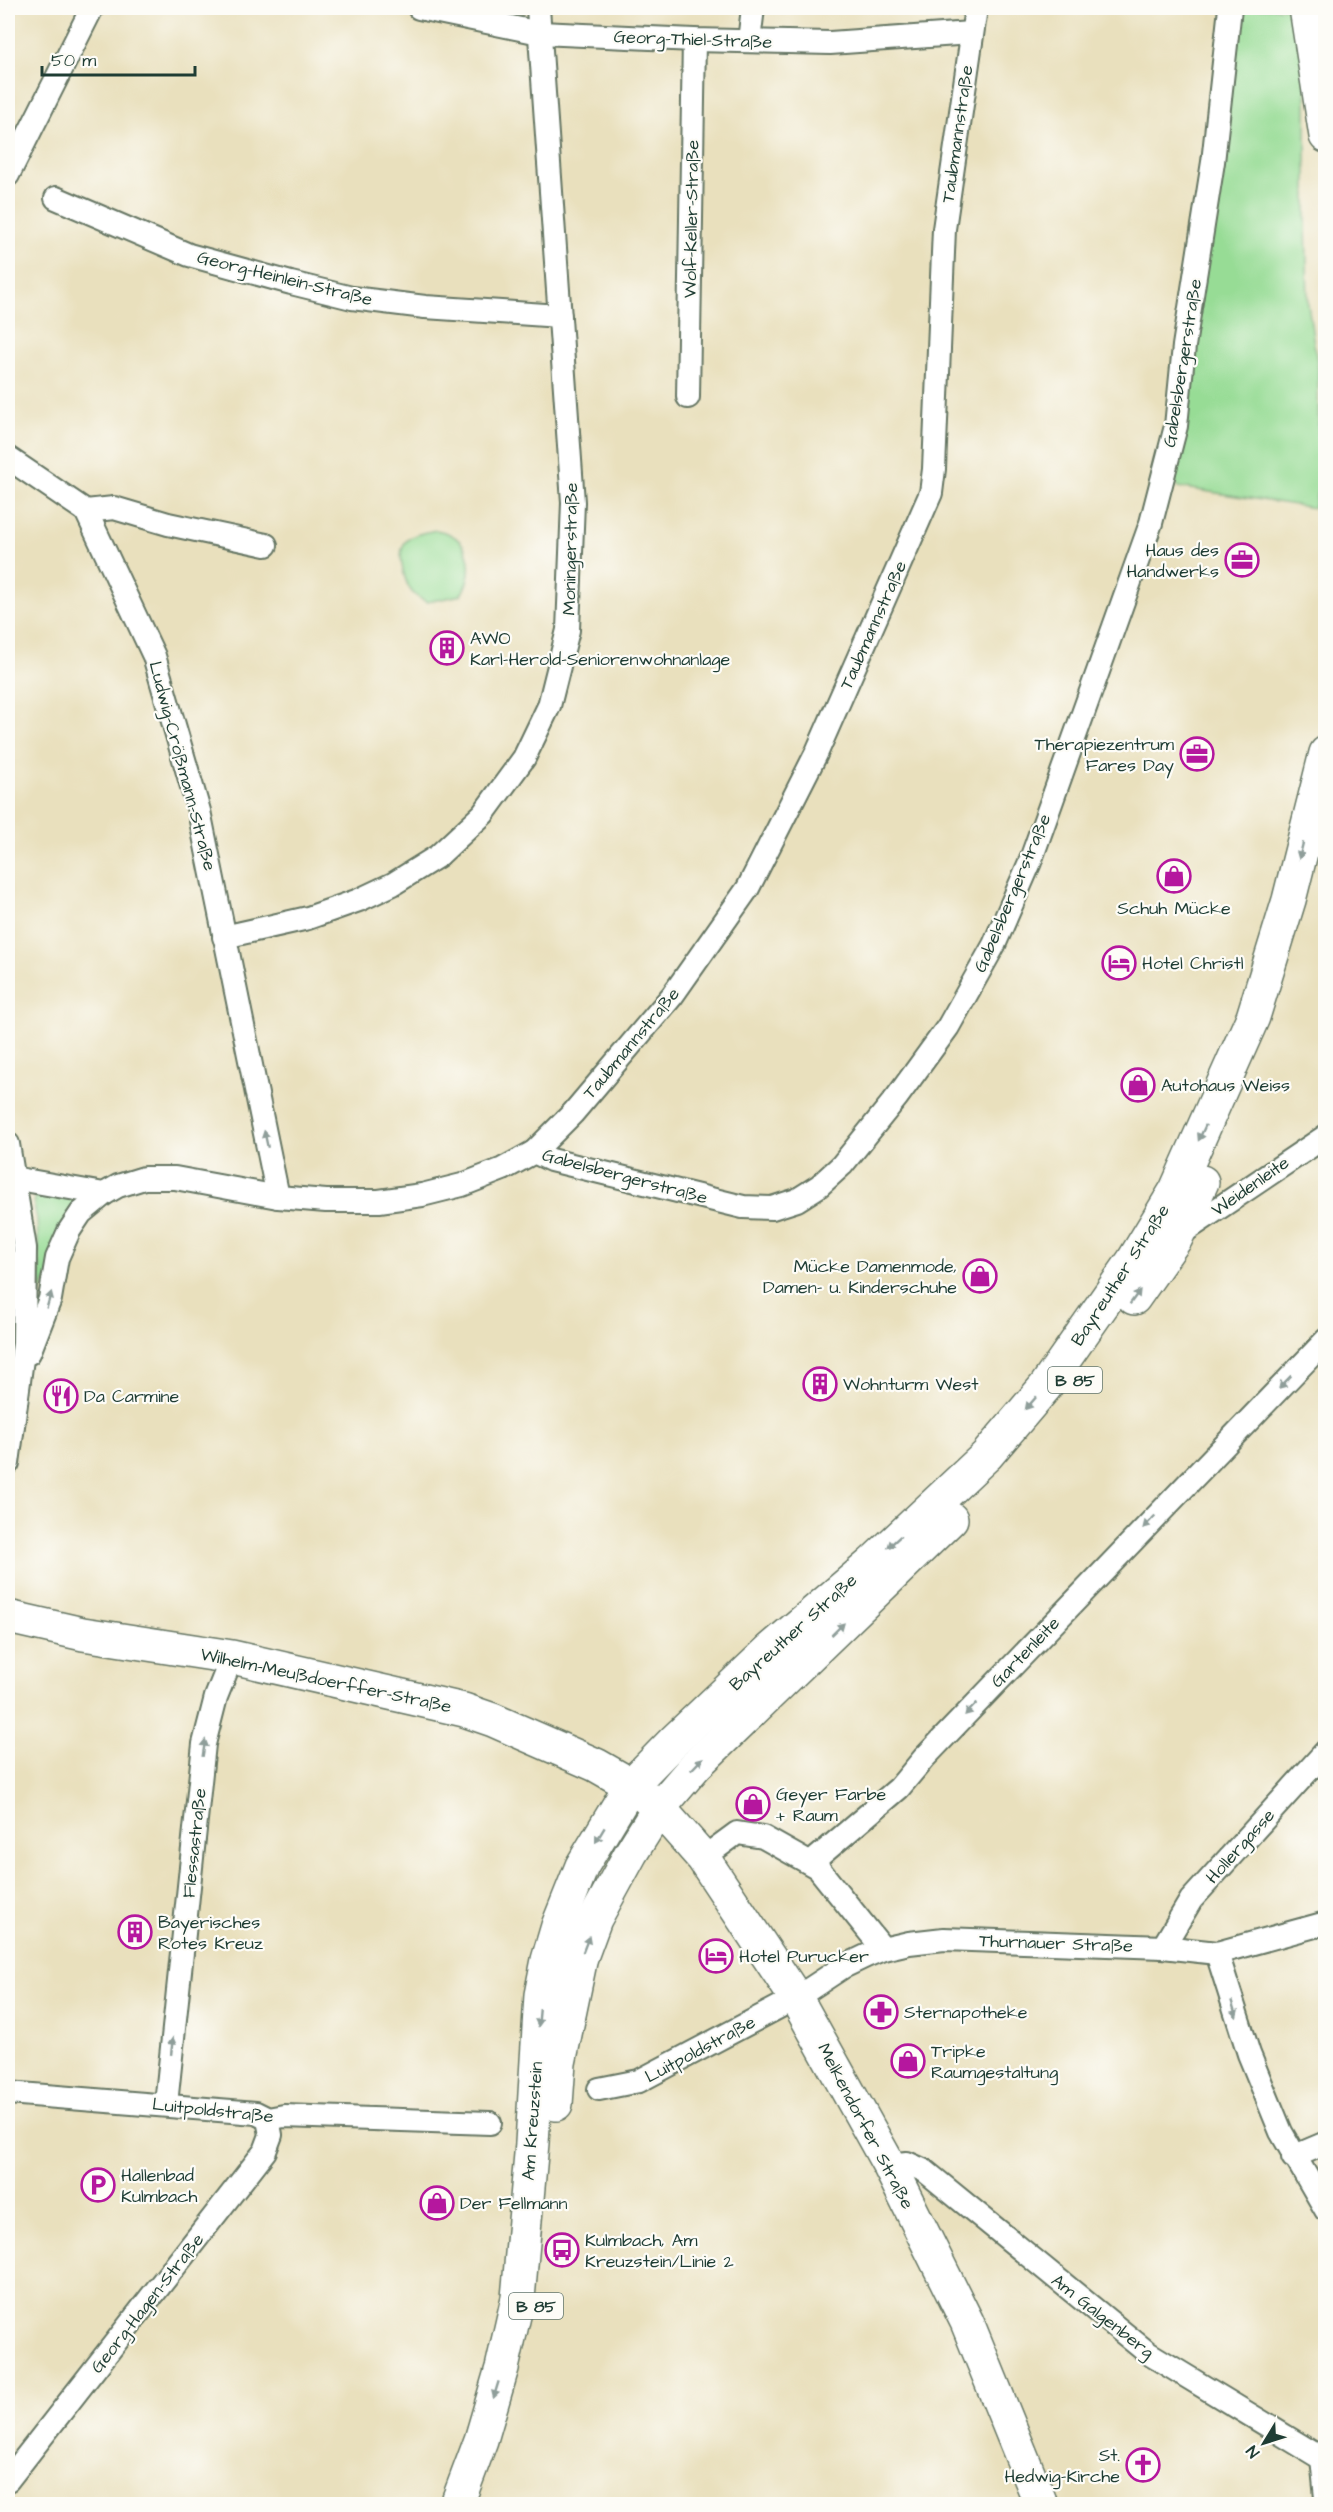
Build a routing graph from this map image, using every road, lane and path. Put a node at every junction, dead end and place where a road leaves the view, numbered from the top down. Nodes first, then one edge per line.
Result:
1 (93, 8) edge
2 (419, 8) edge
3 (538, 8) edge
4 (753, 8) edge
5 (976, 8) edge
6 (1230, 8) edge
7 (1306, 8) edge
8 (540, 33) junction
9 (971, 33) junction
10 (694, 40) junction
11 (749, 41) junction
12 (1323, 100) edge
13 (1326, 136) edge
14 (8, 175) edge
15 (56, 198) dead end
16 (560, 316) junction
17 (688, 397) dead end
18 (8, 458) edge
19 (87, 511) junction
20 (266, 545) dead end
21 (1326, 753) edge
22 (1326, 843) edge
23 (224, 937) junction
24 (1326, 1136) edge
25 (8, 1144) edge
26 (534, 1152) junction
27 (13, 1178) junction
28 (104, 1194) junction
29 (278, 1197) junction
30 (1176, 1238) junction
31 (1326, 1340) edge
32 (20, 1374) junction
33 (8, 1463) edge
34 (8, 1617) edge
35 (232, 1657) junction
36 (1326, 1751) edge
37 (631, 1785) junction
38 (659, 1808) junction
39 (703, 1858) junction
40 (818, 1868) junction
41 (1326, 1923) edge
42 (1163, 1947) junction
43 (883, 1949) junction
44 (1217, 1953) junction
45 (796, 1998) junction
46 (600, 2089) dead end
47 (8, 2093) edge
48 (166, 2104) junction
49 (268, 2119) junction
50 (490, 2123) dead end
51 (1326, 2143) edge
52 (1293, 2157) junction
53 (889, 2165) junction
54 (1326, 2210) edge
55 (1324, 2460) edge
56 (8, 2480) edge
57 (1326, 2498) edge
58 (457, 2505) edge
59 (480, 2505) edge
60 (1041, 2505) edge

1 - 14 street
2 - 8 street, Georg-Thiel-Straße
3 - 8 street, Moningerstraße
4 - 11 street
5 - 9 street, Taubmannstraße
6 - 26 street, Gabelsbergerstraße
7 - 12 main road
8 - 10 street, Georg-Thiel-Straße
8 - 16 street, Moningerstraße
9 - 11 street, Georg-Thiel-Straße
9 - 26 street, Taubmannstraße
10 - 11 street, Georg-Thiel-Straße
10 - 17 street, Wolf-Keller-Straße
12 - 13 main road
15 - 16 street, Georg-Heinlein-Straße
16 - 23 street, Moningerstraße
18 - 19 street
19 - 20 street
19 - 23 street, Ludwig-Crößmann-Straße
21 -> 37 main road, Bayreuther Straße / B 85
22 - 30 main road, Bayreuther Straße / B 85
29 -> 23 street, Ludwig-Crößmann-Straße
24 - 30 street, Weidenleite
25 - 27 street
26 - 29 street, Gabelsbergerstraße
27 - 28 street
27 - 32 street
28 - 29 street, Gabelsbergerstraße
32 -> 28 street, Gabelsbergerstraße
38 -> 30 main road, Bayreuther Straße / B 85
31 -> 40 street, Gartenleite
32 - 33 street
34 - 35 main road, Wilhelm-Meußdoerffer-Straße
35 - 37 main road, Wilhelm-Meußdoerffer-Straße
48 -> 35 street, Flessastraße
36 - 42 street, Hollergasse
37 - 38 main road, Melkendorfer Straße
37 -> 58 main road, Am Kreuzstein / B 85
38 - 39 main road, Melkendorfer Straße
59 -> 38 main road, Am Kreuzstein / B 85
39 - 40 street
39 - 45 main road, Melkendorfer Straße
40 - 43 street
41 - 44 street, Thurnauer Straße
42 - 43 street, Thurnauer Straße
42 - 44 street, Thurnauer Straße
43 - 45 street, Thurnauer Straße
44 -> 52 street
45 - 46 street, Luitpoldstraße
45 - 53 main road, Melkendorfer Straße
47 - 48 street, Luitpoldstraße
48 - 49 street, Luitpoldstraße
49 - 50 street, Luitpoldstraße
49 - 56 street, Georg-Hagen-Straße
51 - 52 street
52 - 54 street
53 - 55 street, Am Galgenberg
53 - 60 main road, Melkendorfer Straße
55 - 57 street

